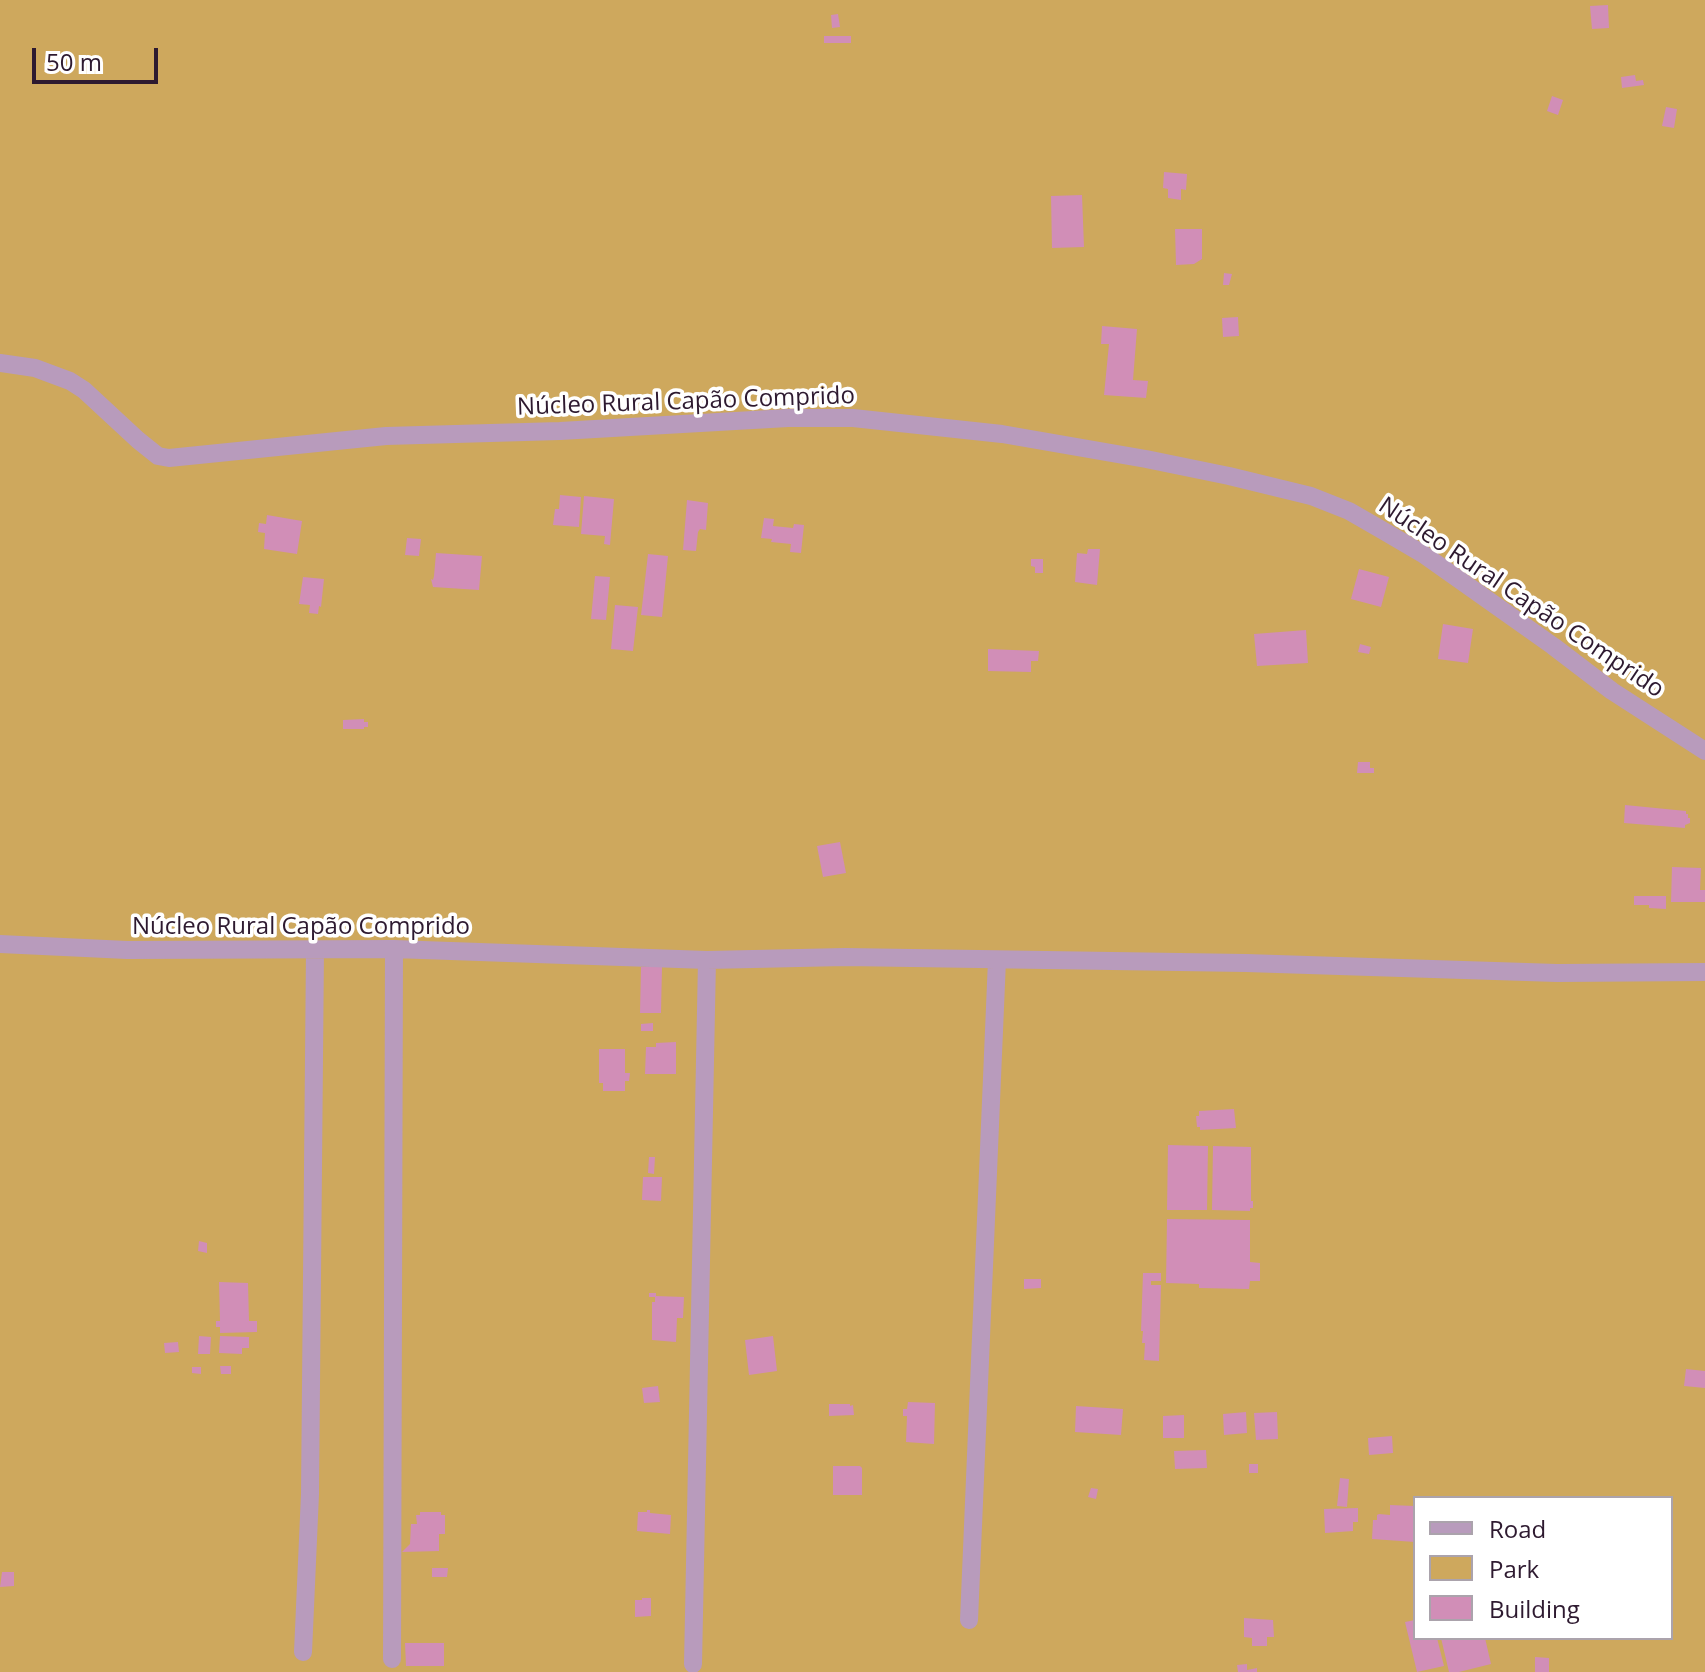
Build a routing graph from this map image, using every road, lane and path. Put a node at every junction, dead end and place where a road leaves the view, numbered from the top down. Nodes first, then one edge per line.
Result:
1 (0, 363) edge
2 (1705, 751) edge
3 (0, 944) edge
4 (315, 949) junction
5 (394, 949) junction
6 (707, 960) junction
7 (997, 960) junction
8 (1705, 972) edge
9 (969, 1620) dead end
10 (303, 1652) dead end
11 (392, 1659) dead end
12 (693, 1664) dead end

1 - 2 street, Núcleo Rural Capão Comprido
3 - 4 street, Núcleo Rural Capão Comprido
4 - 5 street, Núcleo Rural Capão Comprido
4 - 10 street
5 - 6 street, Núcleo Rural Capão Comprido
5 - 11 street
6 - 7 street, Núcleo Rural Capão Comprido
6 - 12 street
7 - 8 street, Núcleo Rural Capão Comprido
7 - 9 street

